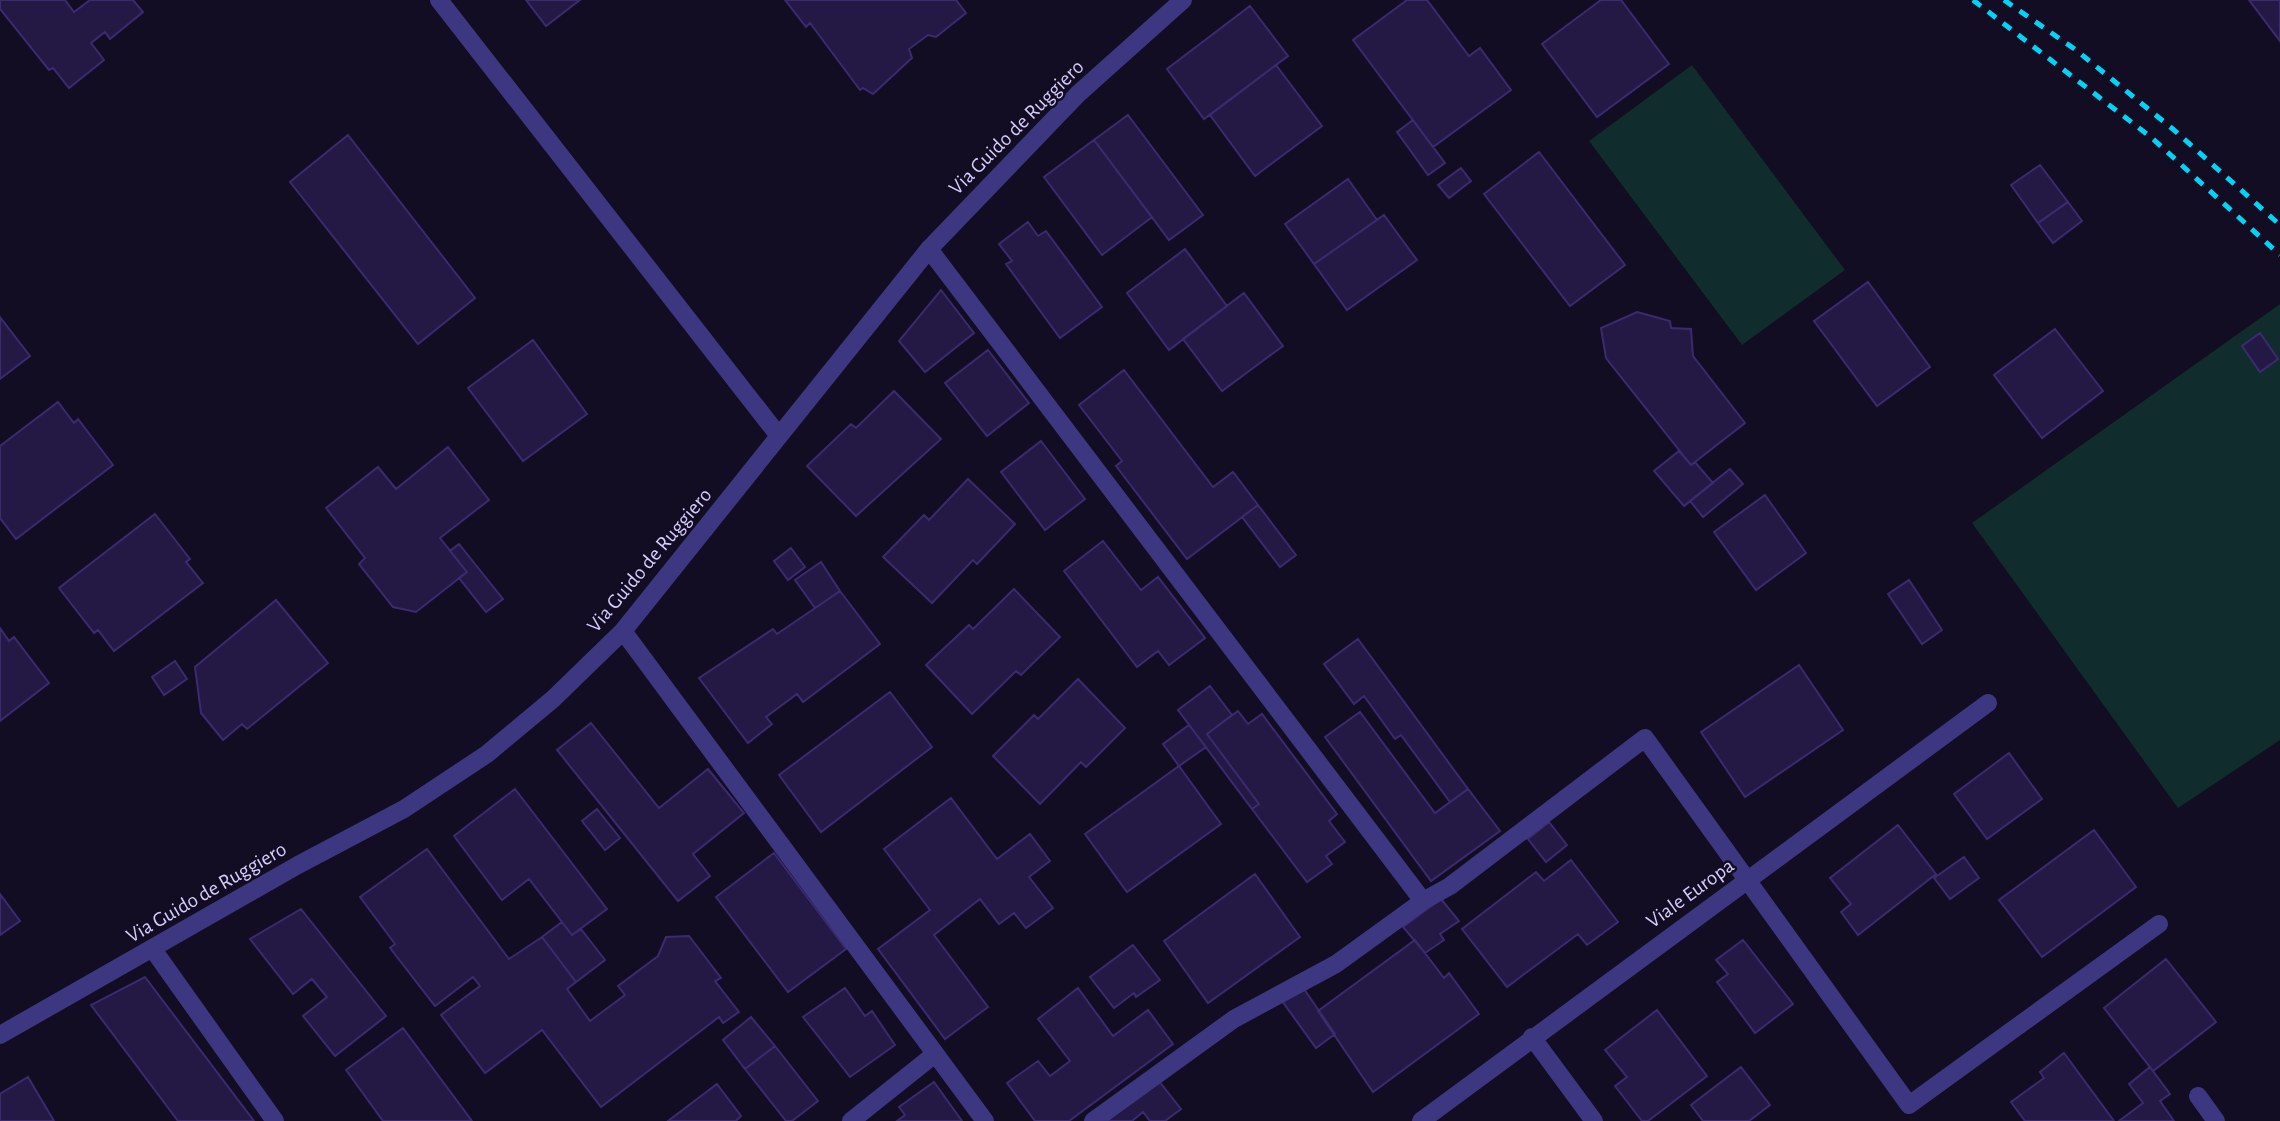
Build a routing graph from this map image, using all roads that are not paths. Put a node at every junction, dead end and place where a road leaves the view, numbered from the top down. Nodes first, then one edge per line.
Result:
1 (439, 0) edge
2 (1183, 0) edge
3 (929, 248) junction
4 (779, 436) junction
5 (623, 631) junction
6 (1988, 704) dead end
7 (1748, 879) junction
8 (1423, 901) junction
9 (2159, 924) dead end
10 (152, 948) junction
11 (0, 1035) edge
12 (1532, 1037) junction
13 (936, 1054) junction
14 (2198, 1096) dead end
15 (275, 1121) edge
16 (851, 1121) edge
17 (985, 1121) edge
18 (1093, 1121) edge
19 (1421, 1121) edge
20 (1594, 1121) edge
21 (2216, 1121) edge

1 - 4 street
2 - 3 street, Via Guido de Ruggiero
3 - 4 street, Via Guido de Ruggiero
3 - 8 street
4 - 5 street, Via Guido de Ruggiero
5 - 10 street, Via Guido de Ruggiero
5 - 13 street
6 - 7 street, Viale Europa
7 - 8 street
7 - 9 street
7 - 12 street, Viale Europa
8 - 18 street
10 - 11 street, Via Guido de Ruggiero
10 - 15 street
12 - 19 street, Viale Europa
12 - 20 street
13 - 16 street
13 - 17 street
14 - 21 street

